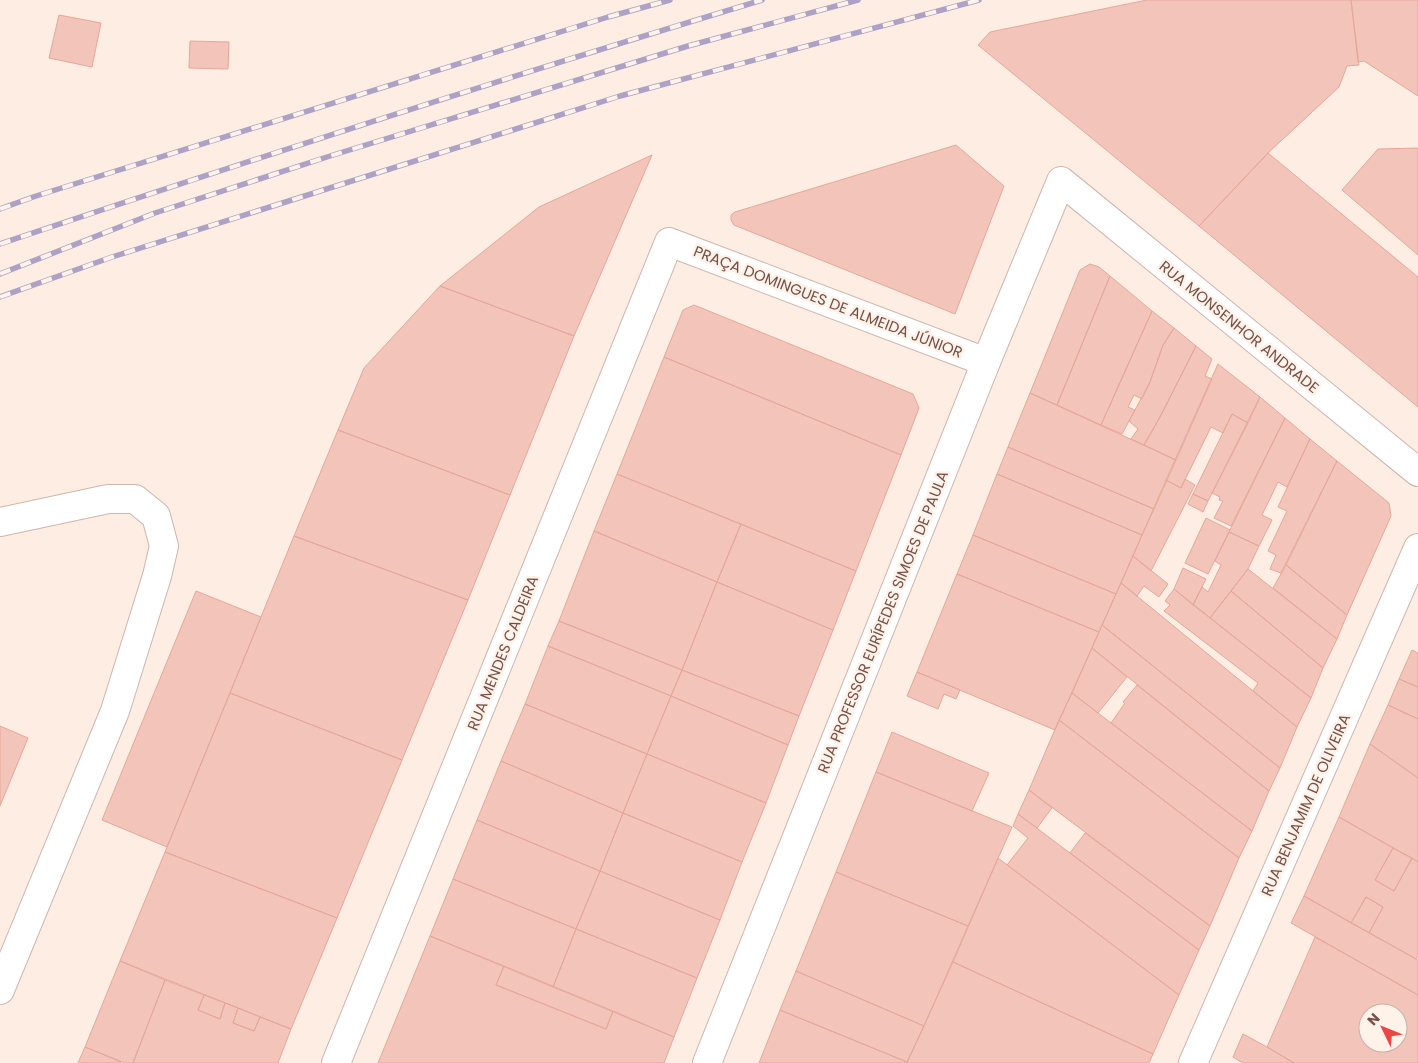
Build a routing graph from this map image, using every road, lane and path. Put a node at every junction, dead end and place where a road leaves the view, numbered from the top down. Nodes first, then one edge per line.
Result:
1 (1061, 182) joint
2 (669, 242) joint
3 (986, 362) junction
4 (1418, 472) edge
5 (0, 522) edge
6 (1418, 548) edge
7 (0, 990) edge
8 (336, 1063) edge
9 (707, 1063) edge
10 (1194, 1063) edge

1 - 3 street, RUA PROFESSOR EURÍPEDES SIMOES DE PAULA
1 - 4 street, RUA MONSENHOR ANDRADE
2 - 3 street, PRAÇA DOMINGUES DE ALMEIDA JÚNIOR
2 - 8 street, RUA MENDES CALDEIRA
3 - 9 street, RUA PROFESSOR EURÍPEDES SIMOES DE PAULA
5 - 7 street
6 - 10 street, RUA BENJAMIM DE OLIVEIRA

